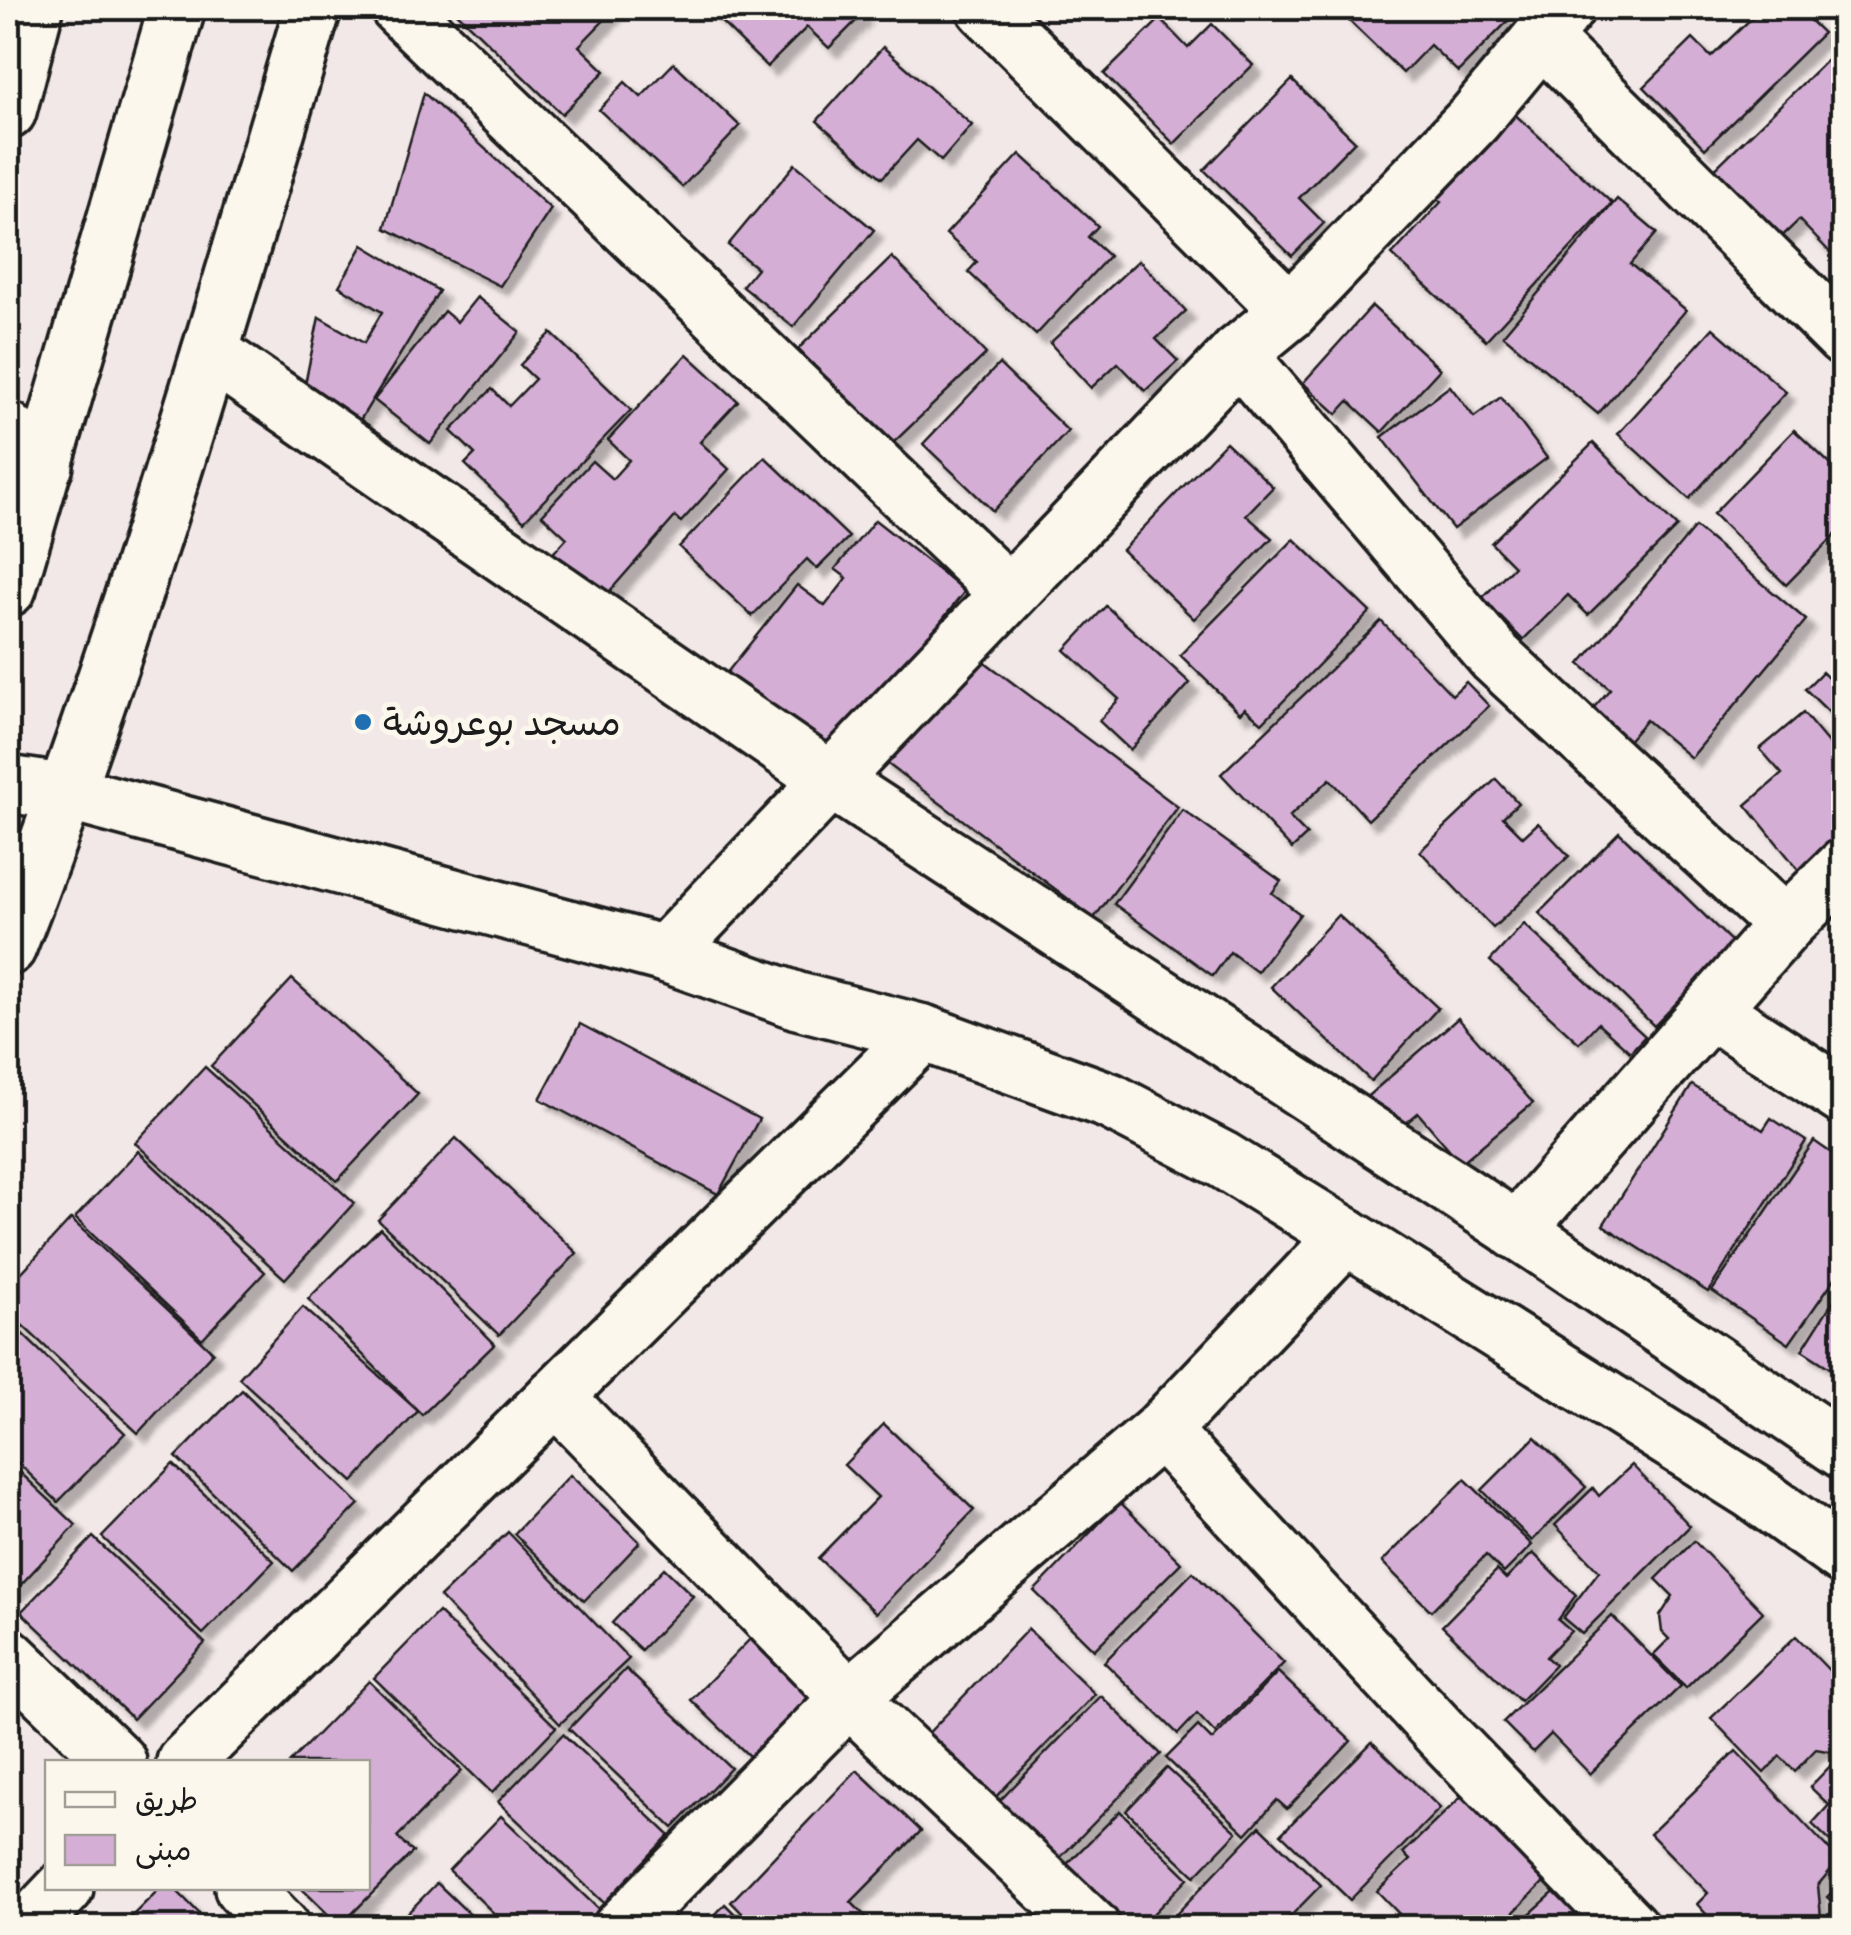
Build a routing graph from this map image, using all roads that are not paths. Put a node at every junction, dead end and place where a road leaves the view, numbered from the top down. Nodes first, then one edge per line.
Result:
1 (35, 8) edge
2 (177, 8) edge
3 (313, 8) edge
4 (399, 8) edge
5 (985, 8) edge
6 (1555, 23) edge
7 (8, 111) edge
8 (1290, 311) junction
9 (1844, 338) edge
10 (210, 352) junction
11 (1238, 354) junction
12 (26, 447) edge
13 (8, 588) edge
14 (1007, 592) junction
15 (832, 781) junction
16 (8, 784) edge
17 (68, 792) junction
18 (1844, 867) edge
19 (1785, 925) junction
20 (8, 947) edge
21 (666, 954) junction
22 (1712, 1011) junction
23 (924, 1033) junction
24 (1844, 1097) edge
25 (1516, 1231) junction
26 (1346, 1236) junction
27 (556, 1396) junction
28 (1161, 1430) junction
29 (1844, 1451) edge
30 (1840, 1548) edge
31 (8, 1656) edge
32 (848, 1698) junction
33 (116, 1760) edge
34 (187, 1760) edge
35 (63, 1890) edge
36 (244, 1890) edge
37 (28, 1928) edge
38 (282, 1928) edge
39 (621, 1928) edge
40 (1092, 1928) edge
41 (1630, 1928) edge

1 - 7 street
2 - 12 street
3 - 10 street
4 - 14 street
5 - 8 street
6 - 8 street
6 - 9 street
8 - 11 street
10 - 15 street
10 - 17 street
11 - 14 street
11 - 19 street
12 - 13 street
14 - 15 street
15 - 21 street
15 - 25 street
16 - 17 street
17 - 20 street
17 - 21 street
18 - 19 street
19 - 22 street
21 - 23 street
22 - 24 street
22 - 25 street
23 - 26 street
23 - 27 street
25 - 29 street
26 - 28 street
26 - 30 street
27 - 32 street
27 - 34 street
28 - 32 street
28 - 41 street
31 - 33 street
32 - 39 street
32 - 40 street
35 - 37 street
36 - 38 street

